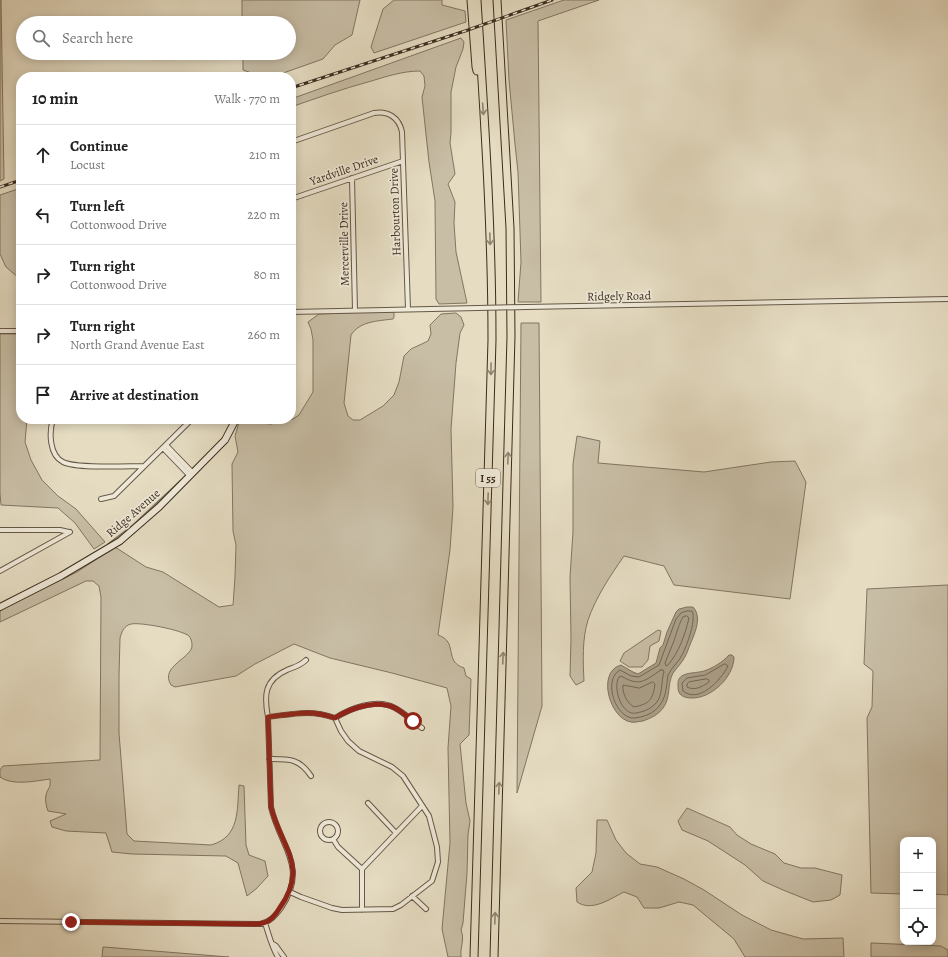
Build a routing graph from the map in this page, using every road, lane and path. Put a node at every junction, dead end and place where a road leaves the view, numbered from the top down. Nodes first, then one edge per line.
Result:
1 (471, 0) edge
2 (477, 0) edge
3 (498, 0) edge
4 (482, 85) junction
5 (296, 140) edge
6 (403, 161) junction
7 (352, 178) junction
8 (296, 197) edge
9 (948, 299) edge
10 (355, 310) junction
11 (408, 310) junction
12 (296, 312) edge
13 (0, 330) edge
14 (16, 331) edge
15 (52, 424) edge
16 (187, 424) edge
17 (233, 424) edge
18 (165, 447) junction
19 (144, 466) junction
20 (191, 474) junction
21 (101, 499) dead end
22 (0, 530) edge
23 (0, 571) edge
24 (0, 607) edge
25 (306, 660) dead end
26 (268, 717) junction
27 (335, 718) junction
28 (422, 728) dead end
29 (269, 759) junction
30 (311, 776) dead end
31 (368, 803) dead end
32 (422, 806) junction
33 (396, 833) junction
34 (333, 839) junction
35 (362, 869) junction
36 (290, 892) junction
37 (412, 896) junction
38 (426, 909) dead end
39 (362, 910) junction
40 (0, 921) edge
41 (265, 923) junction
42 (273, 944) junction
43 (278, 957) edge
44 (284, 957) edge
45 (474, 957) edge
46 (494, 957) edge

1 - 4 highway
2 - 4 highway, I 55
46 -> 3 highway, I 55
4 -> 45 highway, I 55
5 - 6 street, Harbourton Drive
6 - 7 street, Yardville Drive
6 - 11 street, Harbourton Drive
7 - 8 street, Yardville Drive
7 - 10 street, Mercerville Drive
9 - 11 street, Ridgely Road, bridge
10 - 11 street, Ridgely Road
10 - 12 street, Ridgely Road
13 - 14 street
15 - 19 street
16 - 18 street
17 - 20 street, Ridge Avenue
18 - 19 street
18 - 20 street
19 - 21 street
20 - 24 street, Ridge Avenue
22 - 23 street
25 - 26 street
26 - 27 street
26 - 29 street
27 - 28 street
27 - 32 street
29 - 30 street
29 - 36 street
31 - 33 street
32 - 33 street
32 - 37 street
33 - 35 street
34 - 34 street
34 - 35 street
35 - 39 street
36 - 39 street
36 - 41 street
37 - 38 street
37 - 39 street
40 - 41 street
41 - 42 street
42 - 43 street
42 - 44 street

